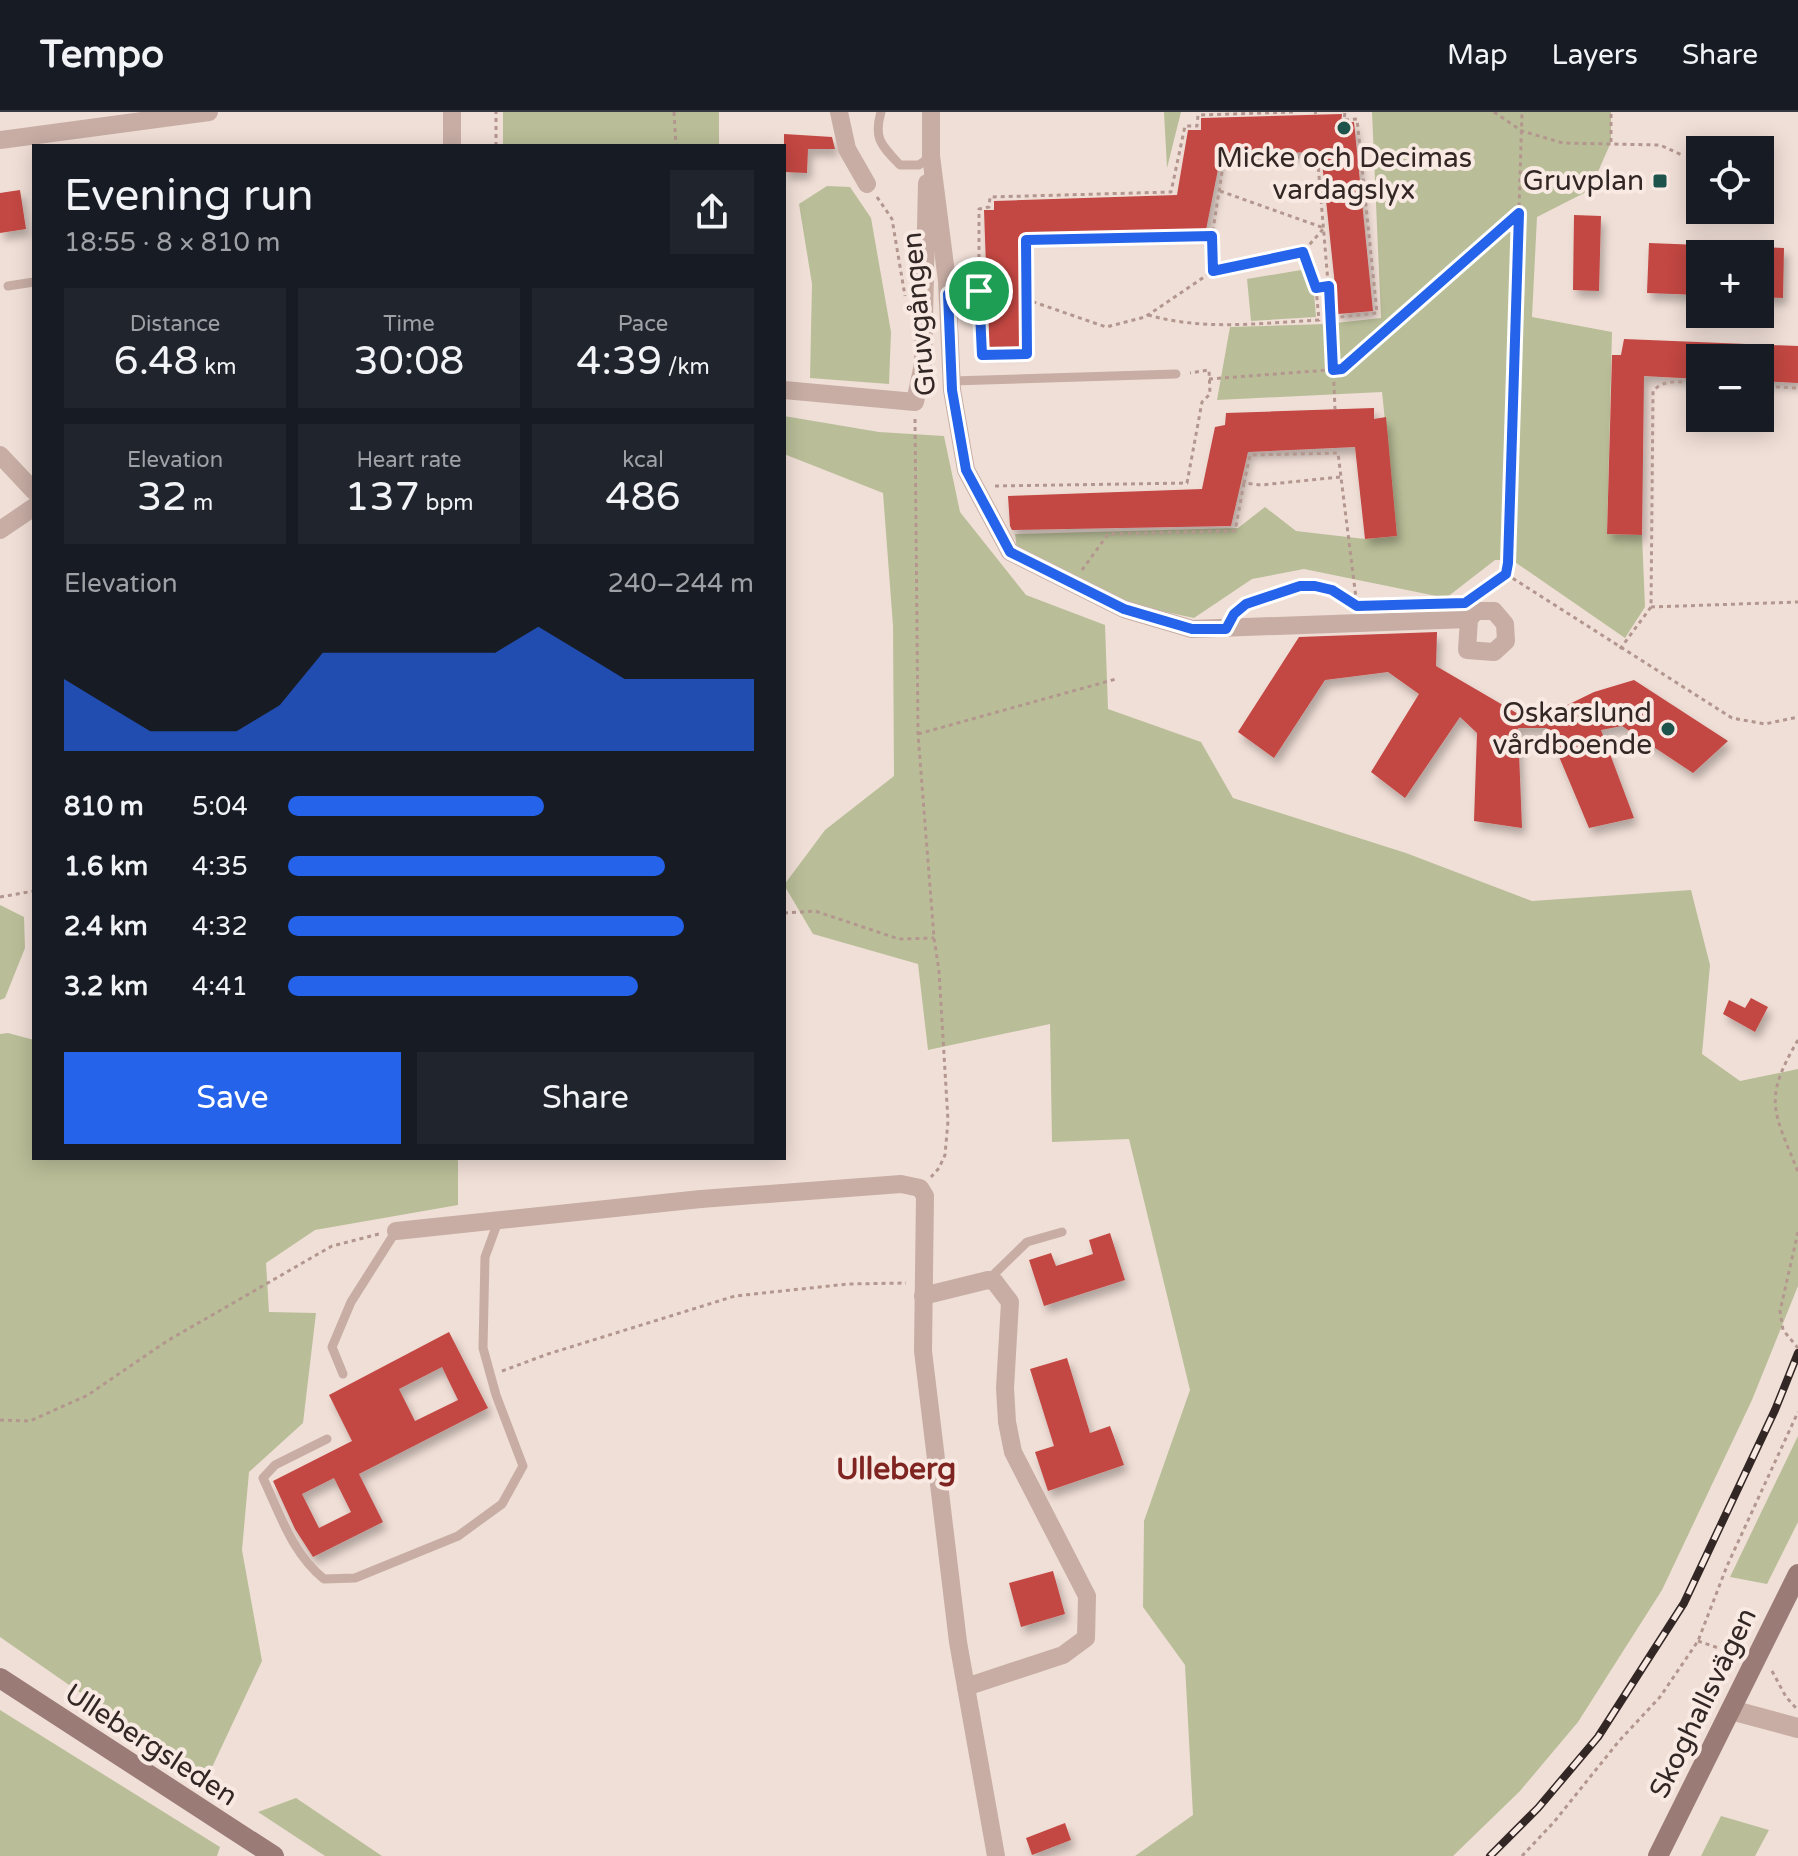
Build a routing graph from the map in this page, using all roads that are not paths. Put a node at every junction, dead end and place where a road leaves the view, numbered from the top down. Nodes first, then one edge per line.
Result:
1 (209, 112) edge
2 (452, 112) edge
3 (839, 112) edge
4 (881, 112) edge
5 (931, 112) edge
6 (0, 140) edge
7 (43, 140) edge
8 (452, 144) edge
9 (931, 156) junction
10 (867, 184) road end
11 (32, 282) edge
12 (8, 286) dead end
13 (1176, 374) road end
14 (952, 381) junction
15 (786, 390) edge
16 (0, 455) edge
17 (32, 489) edge
18 (32, 508) edge
19 (0, 530) edge
20 (1469, 619) dead end
21 (499, 1219) junction
22 (396, 1231) joint
23 (1062, 1232) dead end
24 (988, 1280) junction
25 (923, 1289) junction
26 (343, 1374) dead end
27 (327, 1439) dead end
28 (1798, 1574) edge
29 (0, 1678) edge
30 (966, 1687) junction
31 (1731, 1710) junction
32 (1798, 1728) edge
33 (274, 1856) edge
34 (996, 1856) edge
35 (1658, 1856) edge

1 - 7 street
2 - 8 street
3 - 10 street
4 - 9 lane
5 - 9 street, Gruvgången
6 - 7 street
9 - 14 street, Gruvgången
9 - 15 street
11 - 12 lane
13 - 14 lane
14 - 20 street, Gruvgången
16 - 17 street
18 - 19 street
21 - 22 street
21 - 25 street
21 - 27 lane
22 - 26 lane
23 - 24 lane
24 - 25 street
24 - 30 street
25 - 30 street
28 - 31 main road, Skoghallsvägen
29 - 33 main road, Ullebergsleden
30 - 34 street
31 - 32 street
31 - 35 main road, Skoghallsvägen

